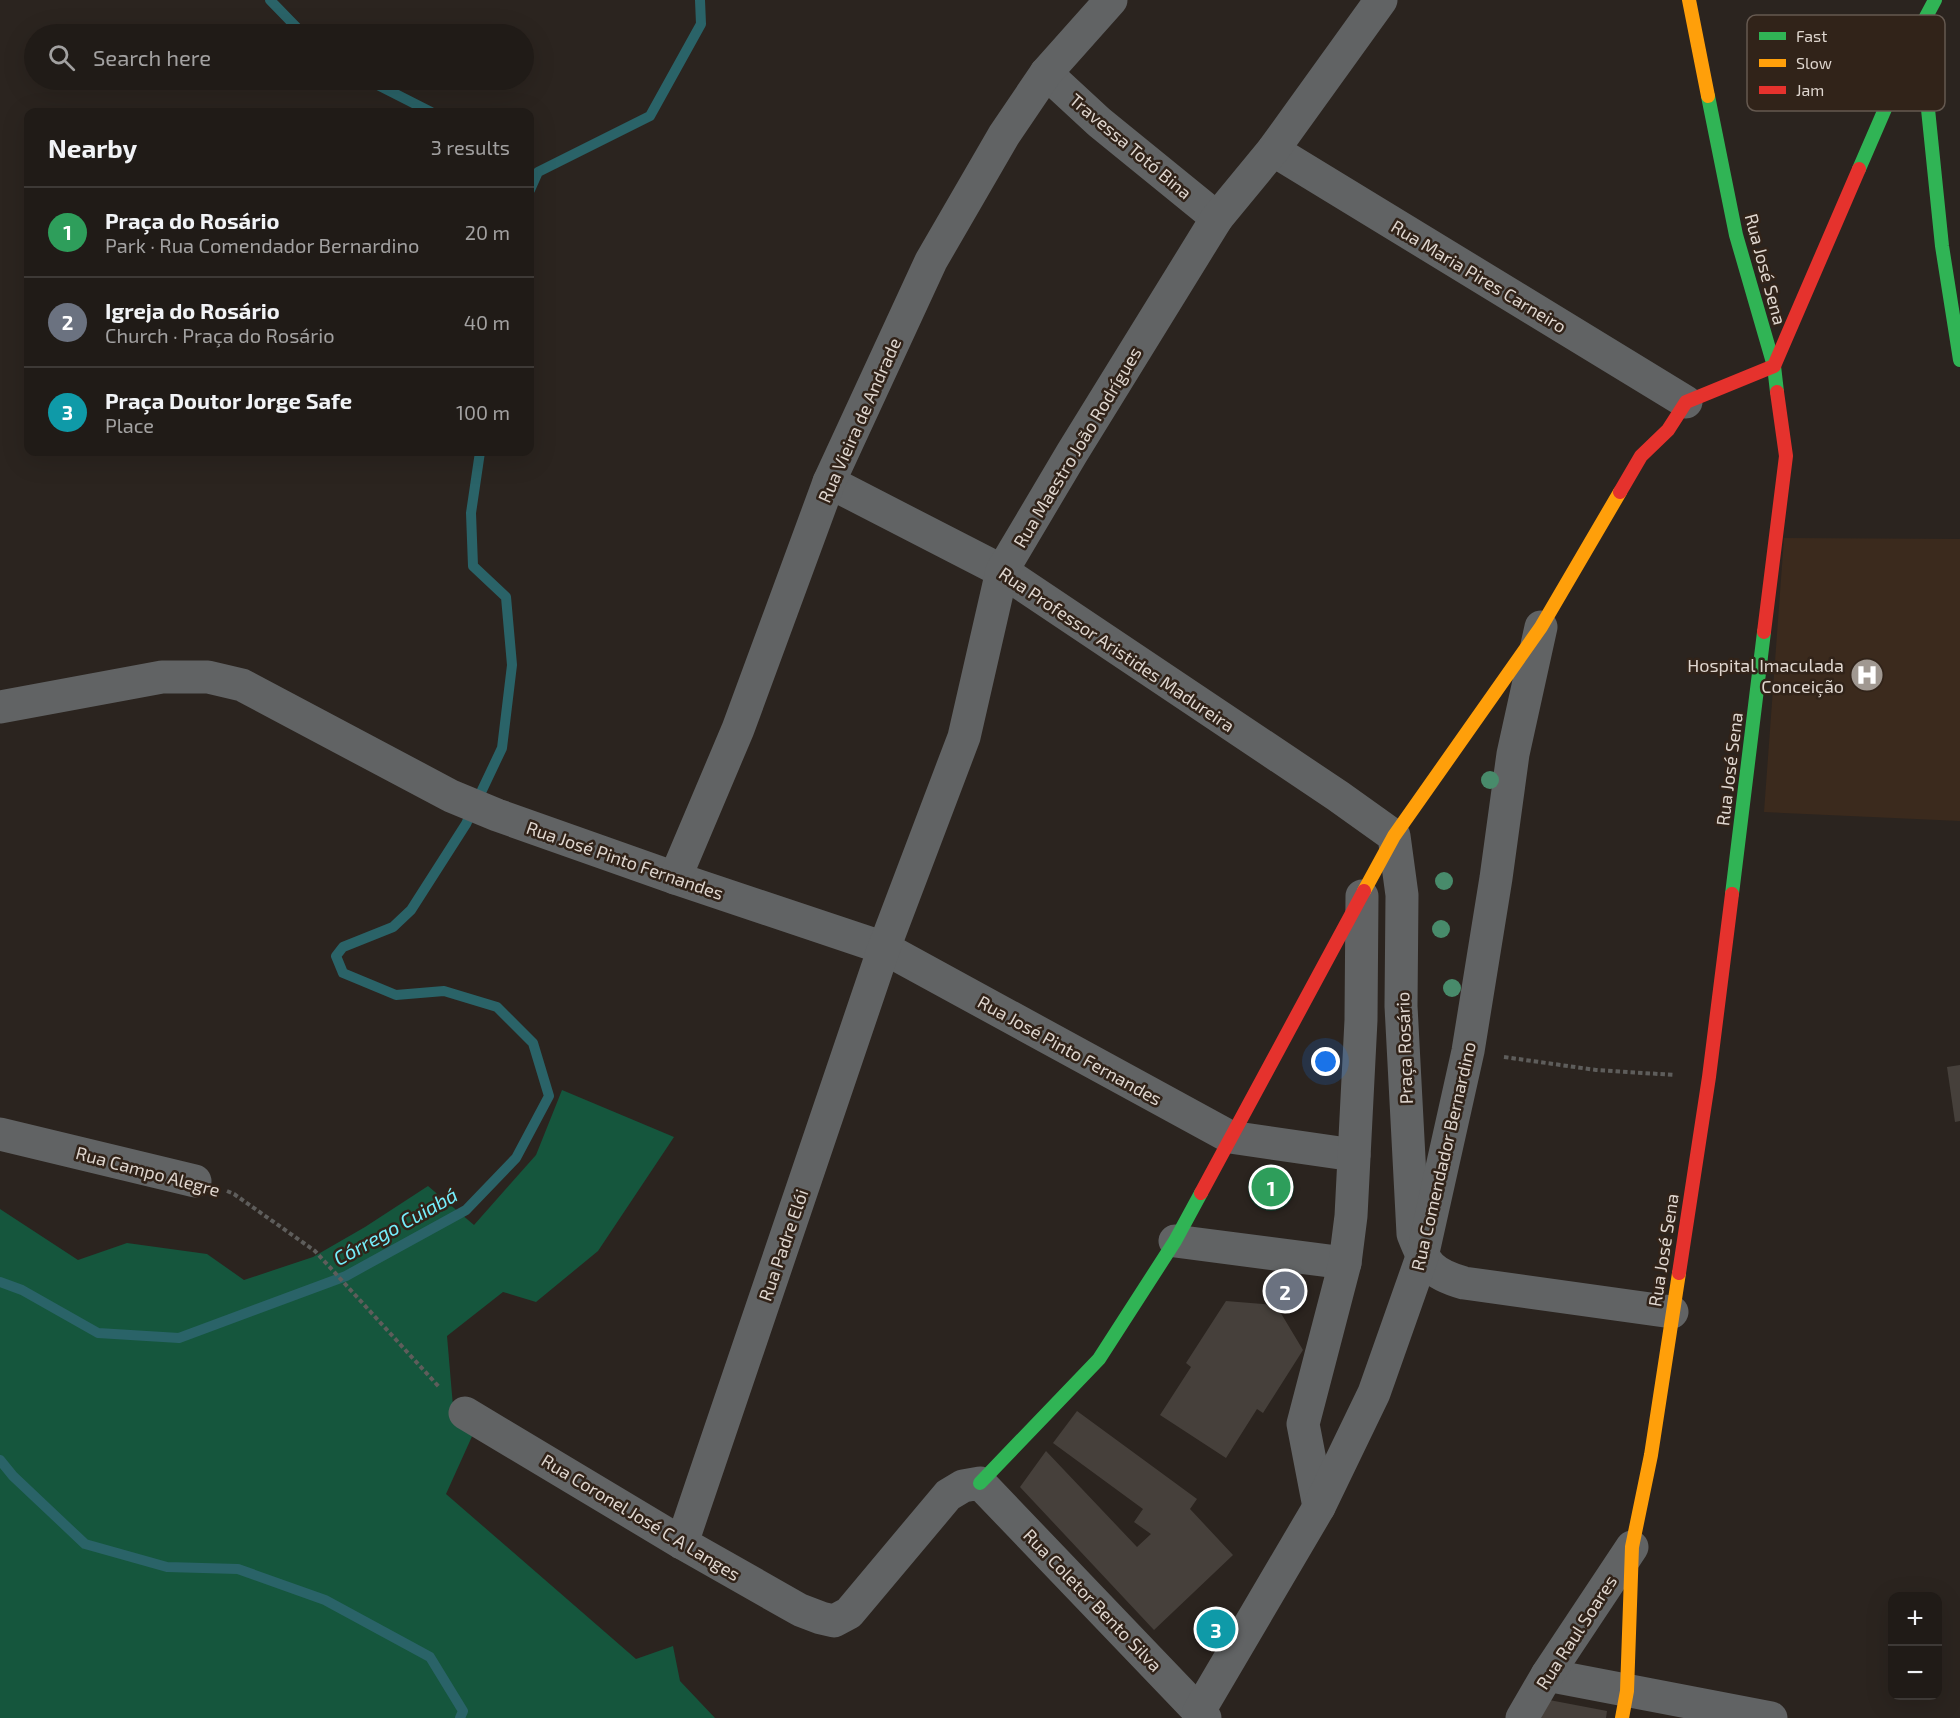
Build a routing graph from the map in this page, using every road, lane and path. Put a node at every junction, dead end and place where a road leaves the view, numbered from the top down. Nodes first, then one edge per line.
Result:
1 (1111, 0) edge
2 (1381, 0) edge
3 (1689, 0) edge
4 (1917, 0) edge
5 (1935, 0) edge
6 (1919, 15) edge
7 (1927, 15) edge
8 (1046, 74) junction
9 (1884, 111) edge
10 (1928, 111) edge
11 (1273, 150) junction
12 (1217, 218) junction
13 (1960, 360) edge
14 (1774, 366) junction
15 (1686, 402) junction
16 (829, 482) junction
17 (1002, 571) junction
18 (1541, 627) junction
19 (0, 707) edge
20 (1394, 836) junction
21 (675, 878) junction
22 (1362, 896) junction
23 (884, 948) junction
24 (1468, 1052) junction
25 (1709, 1077) junction
26 (0, 1134) edge
27 (1230, 1137) junction
28 (1354, 1155) junction
29 (195, 1180) joint
30 (1175, 1240) junction
31 (1422, 1257) junction
32 (1346, 1263) junction
33 (1672, 1312) junction
34 (465, 1413) joint
35 (980, 1483) junction
36 (1319, 1506) junction
37 (682, 1543) junction
38 (1632, 1547) junction
39 (1547, 1675) junction
40 (1624, 1704) edge
41 (1202, 1715) edge
42 (1522, 1718) edge
43 (1771, 1718) edge

1 - 8 street, Rua Vieira de Andrade
2 - 11 street, Rua Maestro João Rodrígues
3 - 14 street, Rua José Sena
4 - 6 street
5 - 7 street
8 - 12 street, Travessa Totó Bina
8 - 16 street, Rua Vieira de Andrade
9 - 14 street
10 - 13 street
11 - 12 street, Rua Maestro João Rodrígues
11 - 15 street, Rua Maria Pires Carneiro
12 - 17 street, Rua Maestro João Rodrígues
14 - 15 street
14 - 25 street, Rua José Sena
15 - 18 street, Rua Comendador Bernardino
16 - 17 street, Rua Professor Aristides Madureira
16 - 21 street, Rua Vieira de Andrade
17 - 20 street, Rua Professor Aristides Madureira
17 - 23 street, Rua Maestro João Rodrígues
18 - 20 street, Rua Comendador Bernardino
18 - 24 street, Rua Comendador Bernardino
19 - 21 street, Rua José Pinto Fernandes
20 - 22 street, Rua Comendador Bernardino
20 - 31 street, Praça Rosário
21 - 23 street, Rua José Pinto Fernandes
22 - 27 street, Rua Comendador Bernardino
22 - 28 street
23 - 27 street, Rua José Pinto Fernandes
23 - 37 street, Rua Padre Elói
24 - 25 path
24 - 31 street, Rua Comendador Bernardino
25 - 33 street, Rua José Sena
26 - 29 street, Rua Campo Alegre
27 - 28 street
27 - 30 street, Rua Comendador Bernardino
28 - 32 street
29 - 34 path, Rua Campo Alegre
30 - 32 street
30 - 35 street, Rua Comendador Bernardino
31 - 33 street
31 - 36 street, Rua Comendador Bernardino
32 - 36 street
33 - 38 street, Rua José Sena
34 - 37 street, Rua Coronel José C A Langes
35 - 37 street, Rua Coronel José C A Langes
35 - 41 street, Rua Coletor Bento Silva
36 - 41 street, Rua Comendador Bernardino
38 - 39 street, Rua Raul Soares
38 - 40 street, Rua José Sena
39 - 40 street
39 - 42 street, Rua Raul Soares
40 - 43 street

